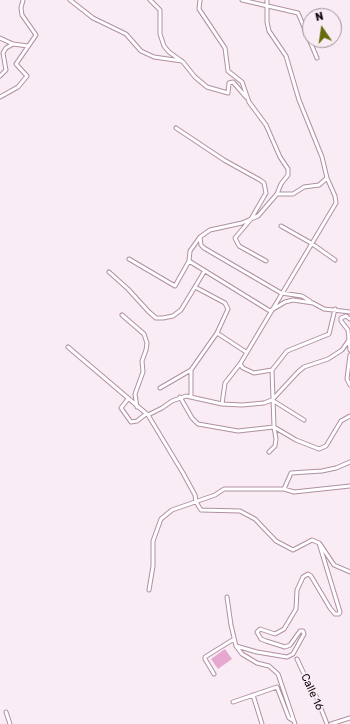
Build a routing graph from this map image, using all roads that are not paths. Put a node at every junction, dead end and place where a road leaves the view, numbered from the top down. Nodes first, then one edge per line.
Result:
1 (23, 0) edge
2 (70, 0) edge
3 (150, 0) edge
4 (200, 0) edge
5 (242, 0) edge
6 (267, 0) edge
7 (268, 6) junction
8 (0, 38) edge
9 (13, 44) junction
10 (28, 46) junction
11 (317, 58) dead end
12 (183, 62) junction
13 (0, 76) edge
14 (0, 96) edge
15 (250, 102) junction
16 (176, 128) dead end
17 (327, 178) junction
18 (277, 194) junction
19 (251, 219) junction
20 (281, 226) dead end
21 (200, 237) junction
22 (311, 243) junction
23 (129, 259) dead end
24 (335, 260) dead end
25 (189, 261) junction
26 (266, 261) dead end
27 (109, 272) dead end
28 (204, 272) junction
29 (195, 287) junction
30 (281, 293) junction
31 (314, 303) junction
32 (335, 309) junction
33 (270, 311) junction
34 (350, 312) edge
35 (122, 316) dead end
36 (350, 319) edge
37 (216, 333) junction
38 (349, 340) junction
39 (68, 347) dead end
40 (350, 350) edge
41 (246, 352) junction
42 (350, 355) edge
43 (240, 364) junction
44 (191, 370) junction
45 (272, 370) junction
46 (350, 385) edge
47 (160, 388) dead end
48 (180, 397) junction
49 (191, 397) junction
50 (128, 399) junction
51 (272, 400) junction
52 (222, 404) junction
53 (137, 407) junction
54 (147, 414) junction
55 (350, 416) edge
56 (304, 420) dead end
57 (274, 427) junction
58 (269, 452) dead end
59 (350, 462) edge
60 (350, 486) edge
61 (284, 489) junction
62 (196, 502) junction
63 (319, 543) junction
64 (350, 572) edge
65 (149, 590) dead end
66 (227, 597) dead end
67 (234, 639) junction
68 (236, 646) junction
69 (297, 659) dead end
70 (214, 674) dead end
71 (252, 695) junction
72 (233, 702) dead end
73 (6, 712) dead end
74 (350, 718) edge
75 (295, 723) edge
76 (10, 724) edge
77 (262, 724) edge
78 (327, 724) edge
79 (331, 724) edge

1 - 10 street
2 - 12 street
3 - 12 street
4 - 15 street
5 - 7 street
6 - 7 street
7 - 11 street
7 - 17 street
8 - 9 street
9 - 10 street
9 - 13 street
10 - 14 street
12 - 15 street
15 - 18 street
16 - 19 street
17 - 18 street
17 - 22 street
18 - 19 street
19 - 21 street
19 - 26 street
20 - 22 street
21 - 25 street
21 - 30 street
22 - 24 street
22 - 30 street
23 - 25 street
25 - 28 street
27 - 29 street
28 - 29 street
28 - 33 street
29 - 37 street
30 - 31 street
30 - 33 street
31 - 32 street
31 - 33 street
32 - 34 street
32 - 45 street
33 - 41 street
35 - 53 street
36 - 38 street
37 - 41 street
37 - 44 street
38 - 40 street
38 - 51 street
39 - 50 street
41 - 43 street
42 - 46 street
43 - 45 street
43 - 52 street
44 - 47 street
44 - 49 street
45 - 51 street
48 - 49 street
48 - 54 street
48 - 57 street
49 - 52 street
50 - 53 street
50 - 54 street
51 - 52 street
51 - 56 street
51 - 57 street
53 - 54 street
54 - 62 street
55 - 57 street
57 - 58 street
59 - 61 street
60 - 61 street
61 - 62 street
62 - 63 street
62 - 65 street
63 - 64 street
63 - 68 street
66 - 67 street
67 - 68 street
67 - 70 street
68 - 75 street
69 - 78 street, Calle 16
71 - 72 street
71 - 75 street
71 - 77 street
73 - 76 street
74 - 79 street

